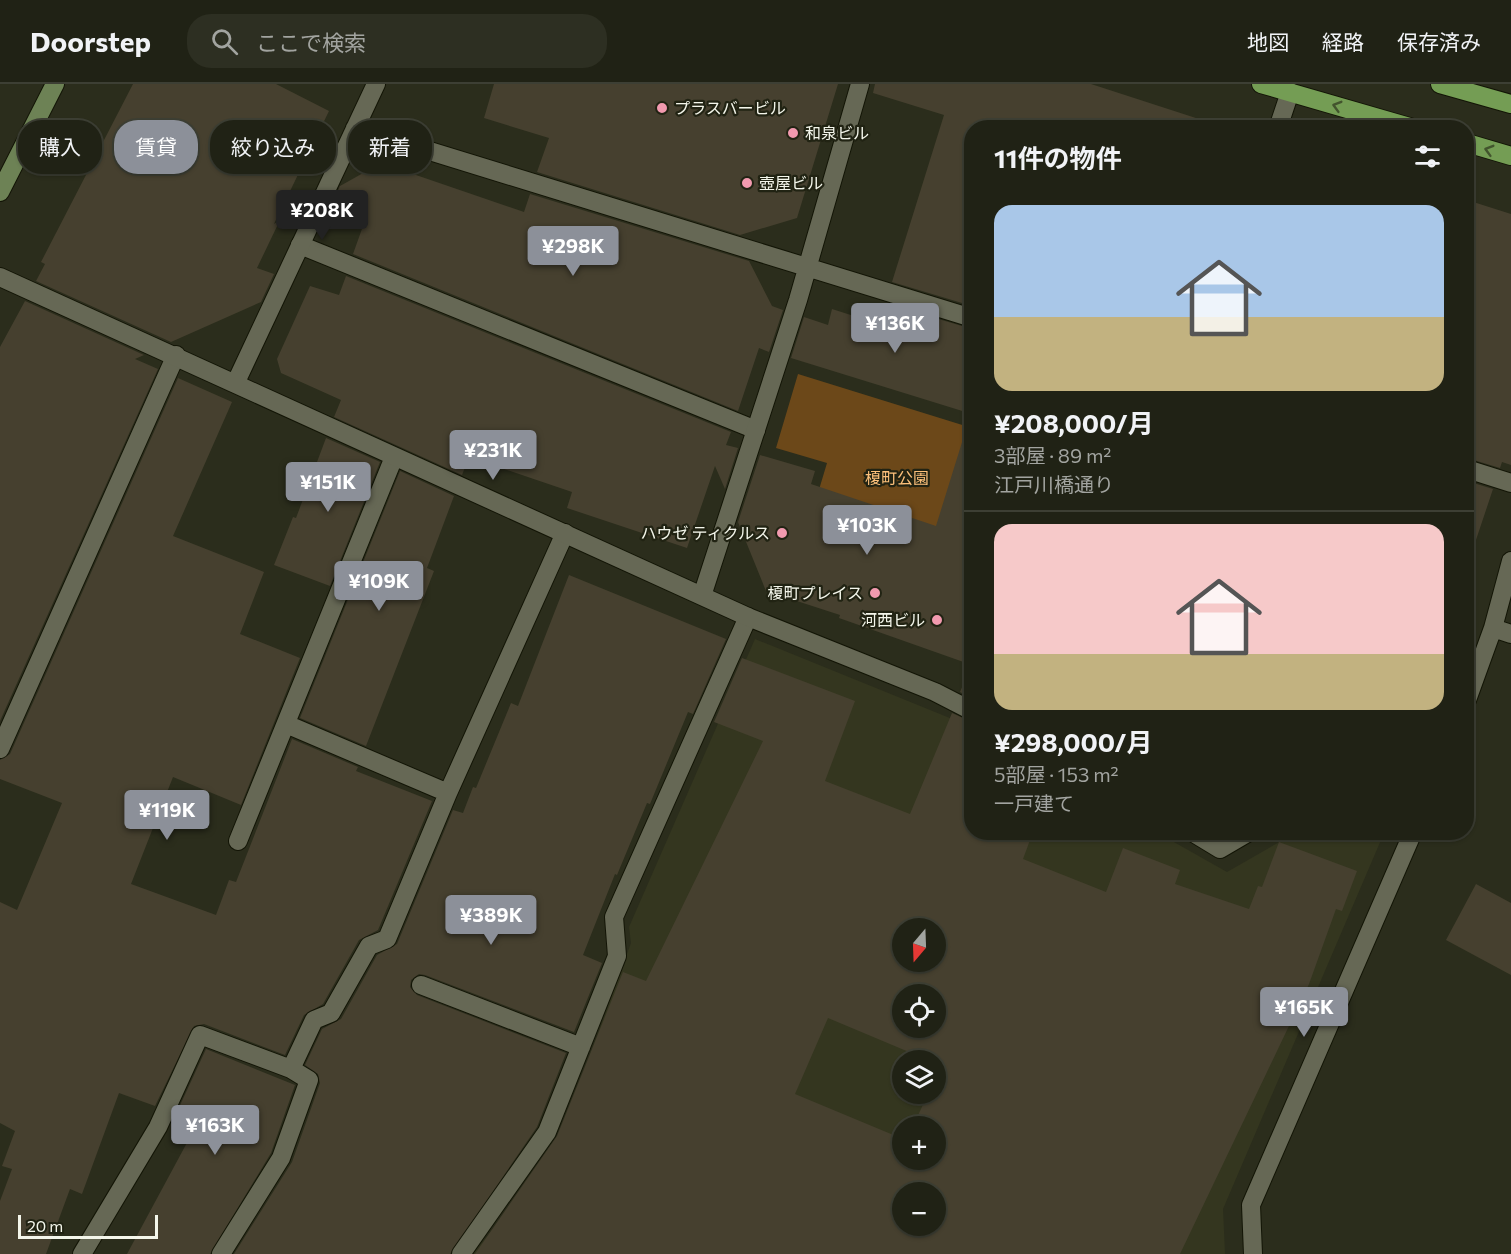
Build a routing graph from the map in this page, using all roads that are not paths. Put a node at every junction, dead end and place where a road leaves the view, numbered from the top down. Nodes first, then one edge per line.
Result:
1 (55, 84) edge
2 (376, 84) edge
3 (860, 84) edge
4 (1261, 84) edge
5 (1440, 84) edge
6 (1484, 90) edge
7 (1290, 92) junction
8 (1511, 104) edge
9 (359, 120) edge
10 (1281, 120) edge
11 (1386, 120) edge
12 (348, 143) edge
13 (1474, 145) edge
14 (432, 152) edge
15 (1511, 156) edge
16 (0, 192) edge
17 (300, 245) junction
18 (808, 268) junction
19 (0, 277) edge
20 (964, 316) edge
21 (176, 355) junction
22 (236, 382) junction
23 (756, 430) junction
24 (394, 457) junction
25 (1474, 471) edge
26 (1511, 483) edge
27 (565, 533) junction
28 (1511, 561) edge
29 (702, 596) junction
30 (748, 617) junction
31 (1493, 628) junction
32 (1511, 634) edge
33 (1474, 680) edge
34 (964, 707) edge
35 (286, 724) junction
36 (0, 749) edge
37 (448, 793) junction
38 (1205, 840) edge
39 (1235, 840) edge
40 (1410, 840) edge
41 (238, 841) dead end
42 (421, 985) dead end
43 (581, 1047) junction
44 (291, 1069) junction
45 (82, 1254) edge
46 (221, 1254) edge
47 (461, 1254) edge
48 (1253, 1254) edge

1 - 16 street
2 - 9 street
3 - 18 street
4 - 7 main road
5 - 6 main road
6 - 8 main road
7 - 10 street
11 -> 7 main road
12 - 17 street
15 -> 13 main road
14 - 18 street
17 - 22 street
17 - 23 street
18 - 20 street
18 - 23 street
19 - 21 street
21 - 22 street
21 - 36 street
22 - 24 street
23 - 29 street
24 - 27 street
24 - 35 street
25 - 26 street
27 - 29 street
27 - 37 street
28 - 31 street
29 - 30 street
30 - 34 street
30 - 43 street
31 - 32 street
31 - 33 street
35 - 37 street
35 - 41 street
37 - 44 street
38 - 39 street
40 - 48 street
42 - 43 street
43 - 47 street
44 - 45 street
44 - 46 street

